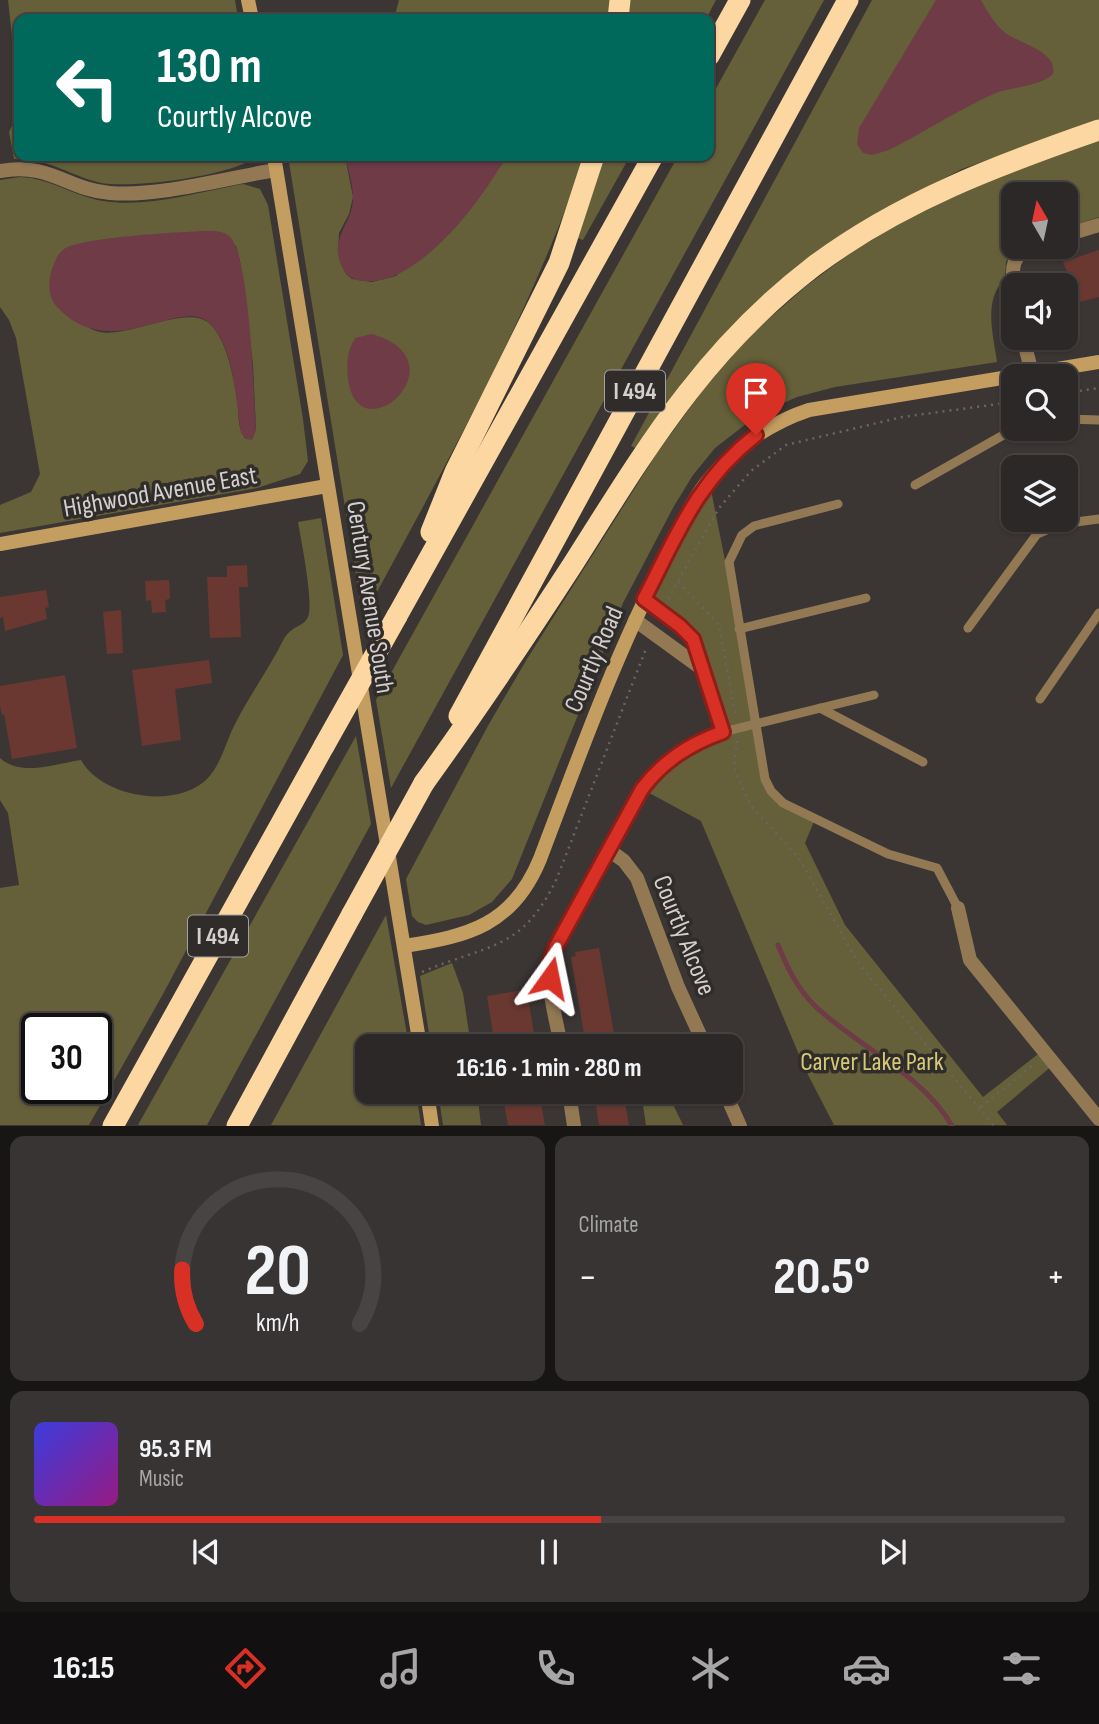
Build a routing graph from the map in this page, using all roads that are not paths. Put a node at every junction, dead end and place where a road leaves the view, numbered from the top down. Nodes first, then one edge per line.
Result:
1 (740, 0) edge
2 (848, 0) edge
3 (714, 47) edge
4 (1099, 130) edge
5 (592, 161) edge
6 (650, 161) edge
7 (275, 163) edge
8 (0, 171) edge
9 (1099, 225) edge
10 (1078, 231) edge
11 (1099, 362) edge
12 (1078, 366) edge
13 (1001, 379) edge
14 (1078, 419) edge
15 (1099, 420) edge
16 (1001, 436) edge
17 (915, 485) dead end
18 (327, 486) junction
19 (838, 504) dead end
20 (1099, 519) edge
21 (0, 544) edge
22 (866, 598) dead end
23 (644, 599) junction
24 (1099, 613) edge
25 (397, 616) junction
26 (635, 620) junction
27 (968, 628) dead end
28 (739, 629) junction
29 (701, 668) junction
30 (874, 695) dead end
31 (1040, 699) dead end
32 (820, 708) junction
33 (755, 724) junction
34 (723, 732) junction
35 (923, 762) dead end
36 (424, 783) junction
37 (609, 850) junction
38 (958, 908) joint
39 (404, 946) junction
40 (418, 1034) edge
41 (559, 1034) edge
42 (700, 1034) edge
43 (429, 1104) edge
44 (571, 1104) edge
45 (730, 1104) edge
46 (1099, 1119) edge
47 (113, 1125) edge
48 (237, 1125) edge
49 (432, 1125) edge
50 (574, 1125) edge
51 (740, 1125) edge

1 - 3 highway
2 - 36 highway, I 494
4 - 36 highway
5 - 25 highway
6 - 25 highway, I 494
7 - 8 street
7 - 18 street, Century Avenue South
9 - 10 street
11 - 12 street, Courtly Road
13 - 23 street, Courtly Road
14 - 15 lane
16 - 17 lane
18 - 21 street, Highwood Avenue East
18 - 39 street, Century Avenue South
19 - 28 lane
20 - 27 lane
22 - 28 lane
23 - 26 street, Courtly Road
23 - 29 street
24 - 31 lane
25 - 47 highway, I 494, bridge
26 - 29 street
26 - 39 street, Courtly Road
28 - 33 lane
29 - 34 street
30 - 32 lane
32 - 33 lane
32 - 35 lane
33 - 34 lane
33 - 38 lane
34 - 37 street
36 - 48 highway, I 494, bridge
37 - 41 street
37 - 42 street, Courtly Alcove
38 - 46 street
39 - 40 street, Century Avenue South
43 - 49 street
44 - 50 street
45 - 51 street

